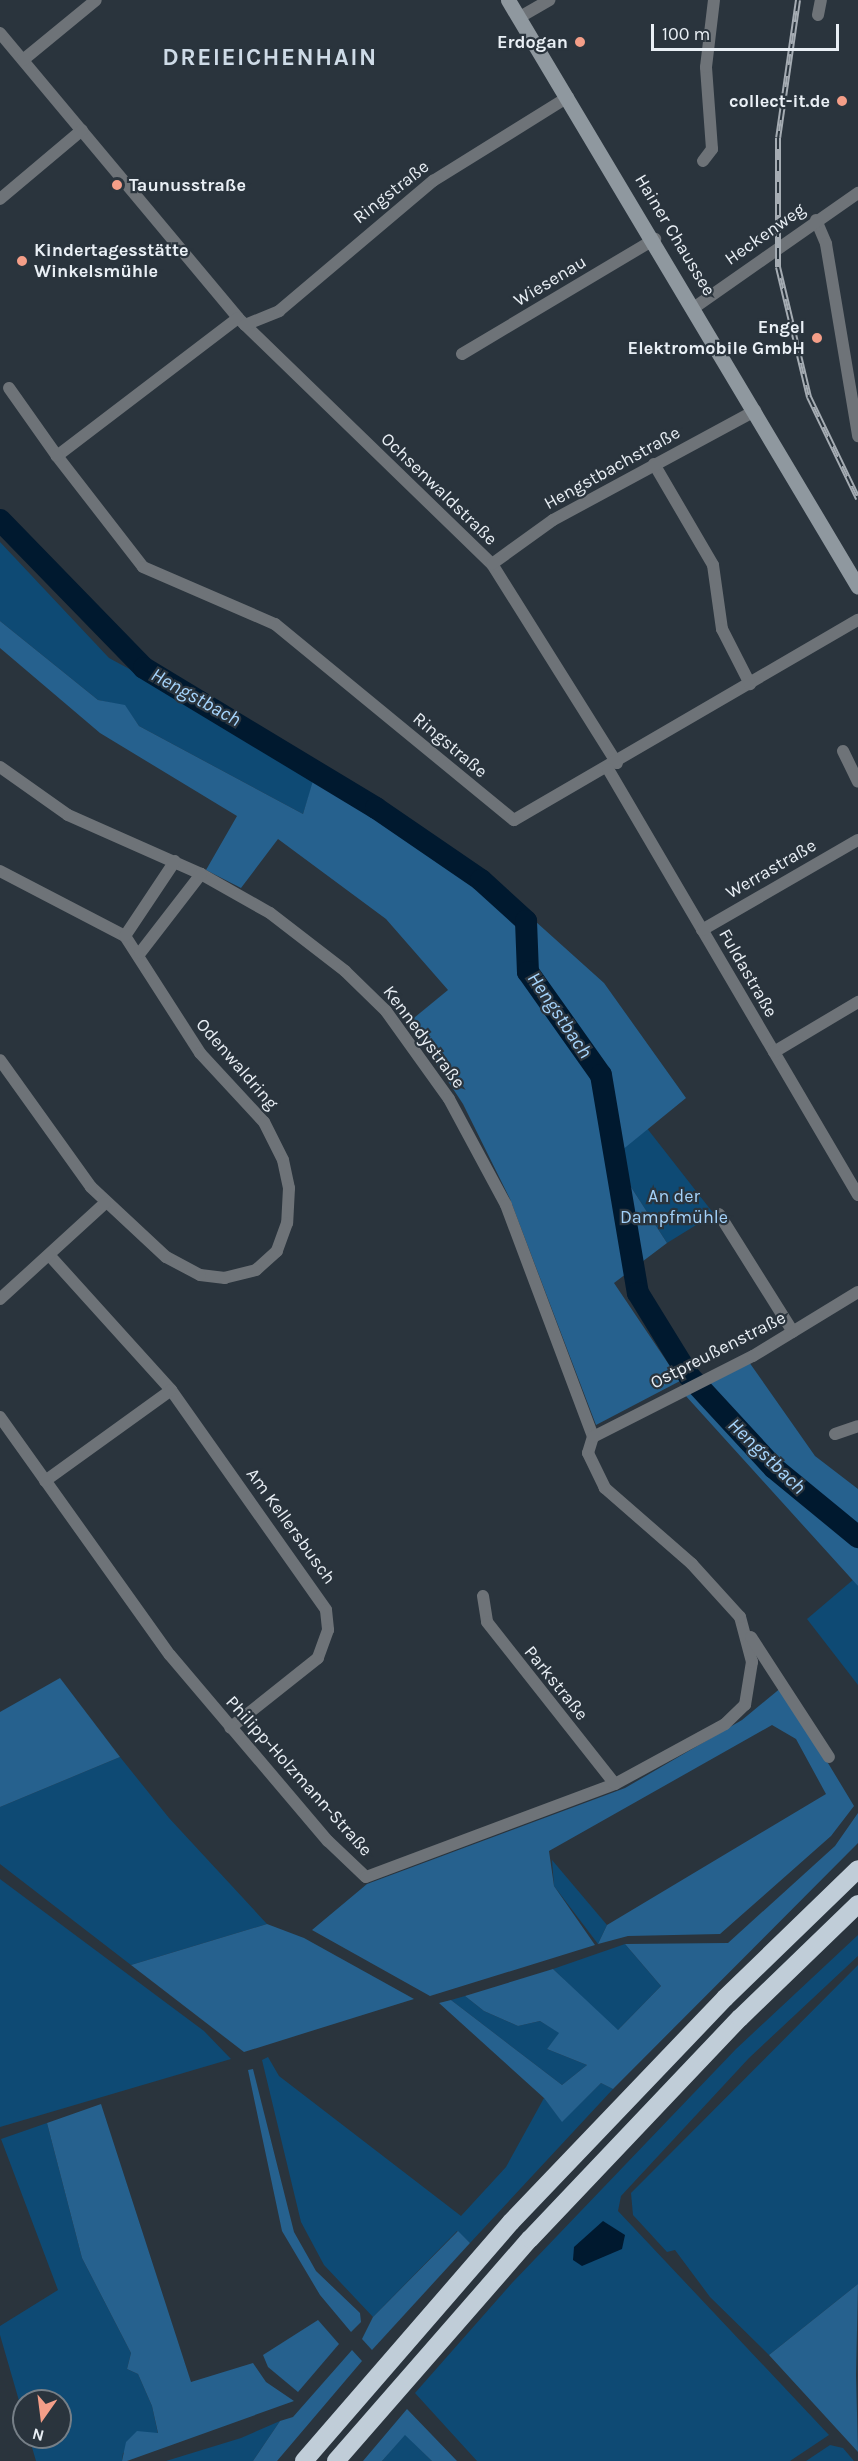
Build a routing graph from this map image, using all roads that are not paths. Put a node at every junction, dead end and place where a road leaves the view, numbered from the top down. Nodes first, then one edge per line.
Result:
1 (96, 0) edge
2 (508, 0) edge
3 (550, 0) edge
4 (714, 0) edge
5 (821, 0) edge
6 (818, 15) dead end
7 (520, 17) junction
8 (0, 33) edge
9 (23, 60) junction
10 (568, 97) junction
11 (82, 130) junction
12 (703, 161) dead end
13 (858, 193) edge
14 (0, 199) edge
15 (816, 220) junction
16 (655, 239) junction
17 (695, 307) junction
18 (242, 321) junction
19 (462, 354) dead end
20 (9, 388) dead end
21 (755, 411) junction
22 (858, 436) edge
23 (57, 456) junction
24 (654, 464) junction
25 (492, 564) junction
26 (858, 587) edge
27 (858, 620) edge
28 (750, 684) junction
29 (843, 751) dead end
30 (612, 766) junction
31 (0, 767) edge
32 (858, 782) edge
33 (858, 840) edge
34 (175, 861) junction
35 (0, 871) edge
36 (201, 873) junction
37 (702, 930) junction
38 (125, 936) junction
39 (140, 952) junction
40 (858, 1002) edge
41 (774, 1052) junction
42 (0, 1060) edge
43 (857, 1189) edge
44 (105, 1203) junction
45 (719, 1214) dead end
46 (50, 1256) junction
47 (858, 1292) edge
48 (0, 1299) edge
49 (793, 1332) junction
50 (171, 1390) junction
51 (0, 1417) edge
52 (858, 1426) edge
53 (835, 1434) dead end
54 (593, 1437) junction
55 (45, 1481) junction
56 (483, 1596) dead end
57 (748, 1634) junction
58 (230, 1728) junction
59 (829, 1757) dead end
60 (615, 1784) junction
61 (858, 1869) edge
62 (858, 1904) edge
63 (304, 2461) edge
64 (336, 2461) edge

1 - 9 street
2 - 7 street, Hainer Chaussee
3 - 7 street
4 - 12 street
5 - 6 street
7 - 10 street, Hainer Chaussee
8 - 9 street
9 - 11 street
10 - 16 street, Hainer Chaussee
10 - 18 street, Ringstraße
11 - 14 street
11 - 18 street
13 - 15 street, Heckenweg
15 - 17 street, Heckenweg
15 - 22 street
16 - 17 street, Hainer Chaussee
16 - 19 street, Wiesenau
17 - 21 street, Hainer Chaussee
18 - 23 street, Ringstraße
18 - 25 street, Ochsenwaldstraße
20 - 23 street, Ringstraße
21 - 24 street, Hengstbachstraße
21 - 26 street, Hainer Chaussee
23 - 30 street, Ringstraße
24 - 25 street, Hengstbachstraße
24 - 28 street
25 - 30 street, Ochsenwaldstraße
27 - 28 street, Ringstraße
28 - 30 street, Ringstraße
29 - 32 street
30 - 37 street, Fuldastraße
31 - 34 street, Kennedystraße
33 - 37 street, Werrastraße
34 - 36 street, Kennedystraße
34 - 38 street
35 - 38 street, Odenwaldring
36 - 39 street
36 - 54 street, Kennedystraße
37 - 41 street, Fuldastraße
38 - 39 street, Odenwaldring
39 - 44 street, Odenwaldring
40 - 41 street
41 - 43 street, Fuldastraße
42 - 44 street, Odenwaldring
44 - 46 street
45 - 49 street
46 - 48 street
46 - 50 street, Am Kellersbusch
47 - 49 street, Ostpreußenstraße
49 - 54 street, Ostpreußenstraße
50 - 55 street
50 - 58 street, Am Kellersbusch
51 - 55 street, Philipp-Holzmann-Straße
52 - 53 street
54 - 57 street, Philipp-Holzmann-Straße
55 - 58 street, Philipp-Holzmann-Straße
56 - 60 street, Parkstraße
57 - 59 street, Philipp-Holzmann-Straße
57 - 60 street, Philipp-Holzmann-Straße
58 - 60 street, Philipp-Holzmann-Straße
61 - 63 highway
62 - 64 highway

